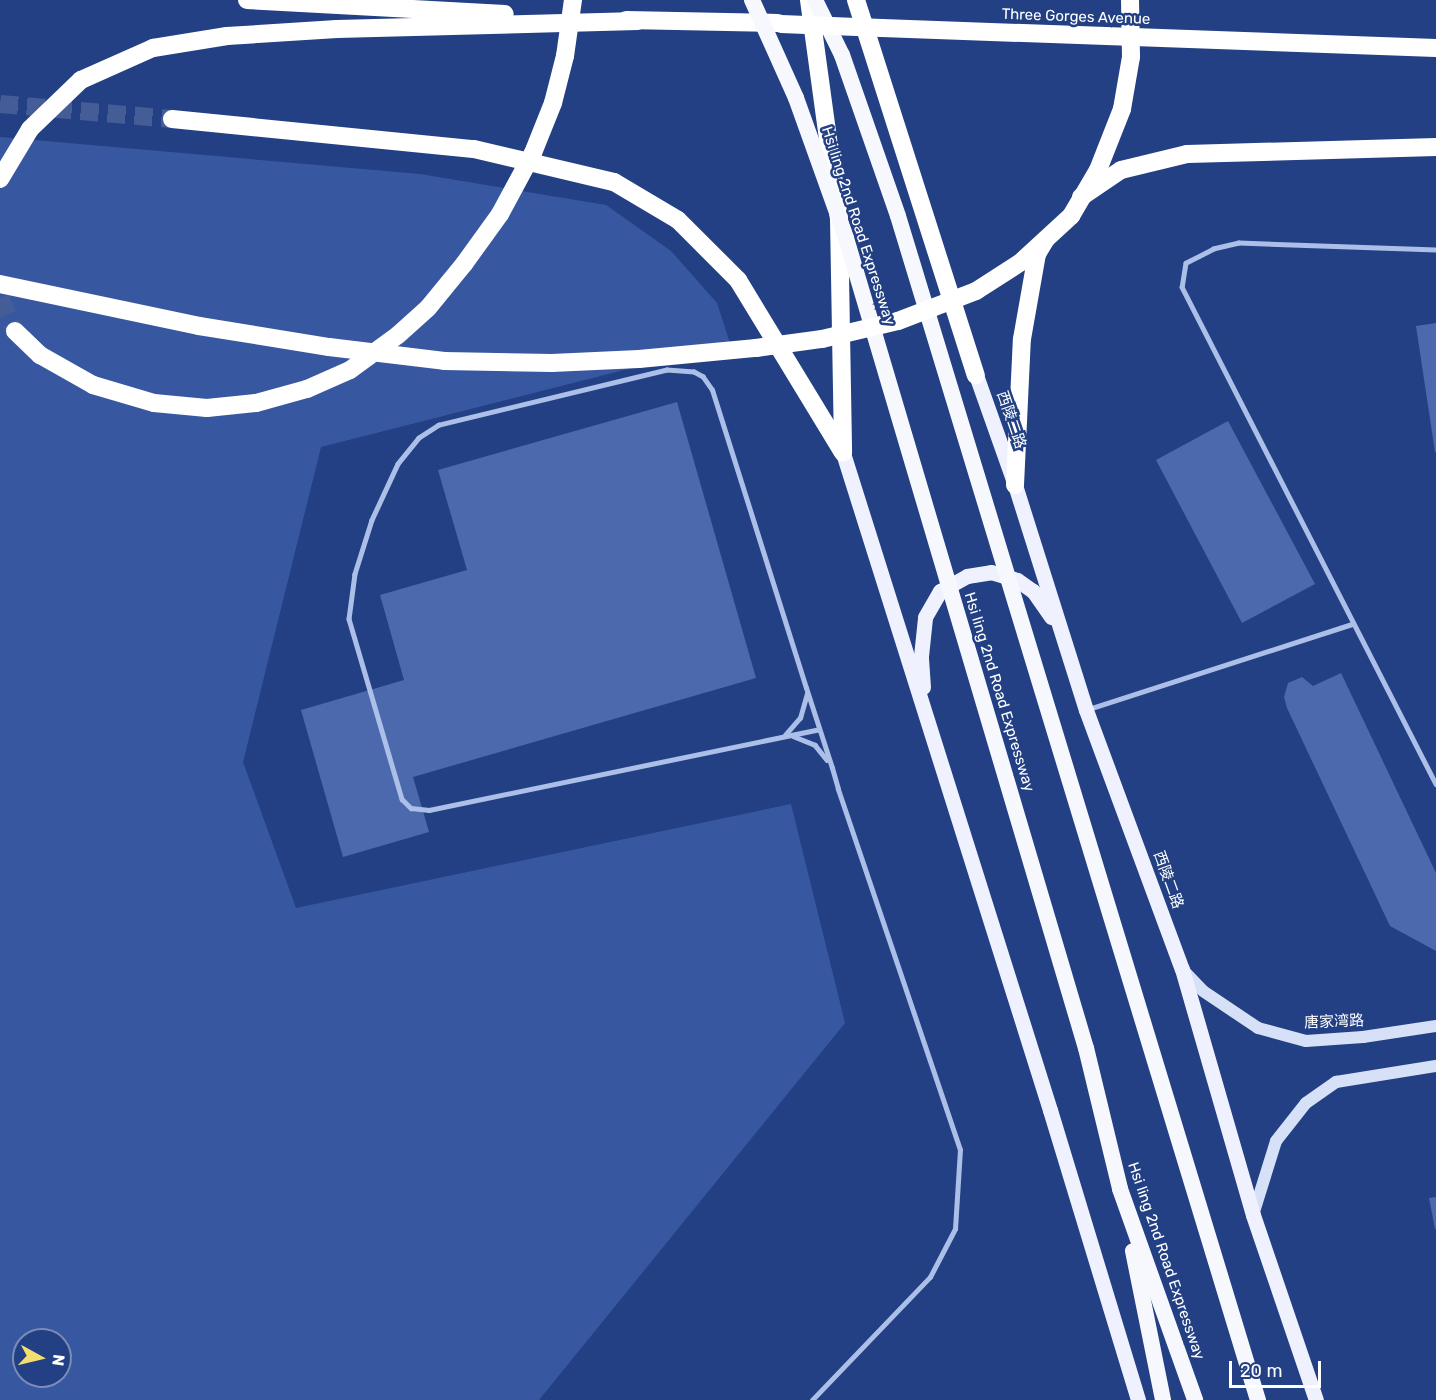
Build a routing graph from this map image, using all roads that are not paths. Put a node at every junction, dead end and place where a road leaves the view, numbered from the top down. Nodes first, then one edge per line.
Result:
1 (247, 0) edge
2 (573, 0) edge
3 (752, 0) edge
4 (809, 0) edge
5 (815, 0) edge
6 (856, 0) edge
7 (1130, 0) edge
8 (638, 21) junction
9 (1436, 48) edge
10 (172, 119) tunnel mouth
11 (1436, 147) edge
12 (0, 179) edge
13 (839, 218) junction
14 (1436, 250) edge
15 (0, 284) edge
16 (15, 331) tunnel mouth
17 (976, 375) joint
18 (843, 453) junction
19 (1015, 485) junction
20 (1352, 624) junction
21 (1067, 649) junction
22 (806, 688) junction
23 (1086, 710) junction
24 (819, 729) junction
25 (785, 736) junction
26 (934, 740) junction
27 (832, 768) junction
28 (1436, 784) edge
29 (1182, 969) junction
30 (1436, 1026) edge
31 (1436, 1066) edge
32 (1120, 1188) junction
33 (1253, 1215) junction
34 (812, 1400) edge
35 (1138, 1400) edge
36 (1164, 1400) edge
37 (1194, 1400) edge
38 (1258, 1400) edge
39 (1316, 1400) edge

1 - 8 highway, Three Gorges Avenue
2 - 16 highway, bridge
3 - 13 highway, Hsi ling 2nd Road Expressway, bridge
4 - 13 highway
5 - 38 highway, bridge
6 - 17 highway
7 - 15 highway, bridge
8 - 9 highway, Three Gorges Avenue, bridge
8 - 12 highway
10 - 18 highway
11 - 19 highway
13 - 18 highway
13 - 32 highway, Hsi ling 2nd Road Expressway, bridge
14 - 20 lane
17 - 19 main road, 西陵二路
18 - 26 main road
19 - 21 main road, 西陵二路
20 - 23 lane
20 - 28 lane
21 - 23 main road, 西陵二路
21 - 26 main road
22 - 24 lane
22 - 25 lane
22 - 25 lane
23 - 29 main road, 西陵二路
24 - 25 lane
24 - 27 lane
25 - 27 lane
26 - 35 main road
27 - 34 lane
29 - 30 main road, 唐家湾路
29 - 33 main road, 西陵二路
31 - 33 main road
32 - 36 highway
32 - 37 highway, Hsi ling 2nd Road Expressway
33 - 39 main road, 西陵二路

